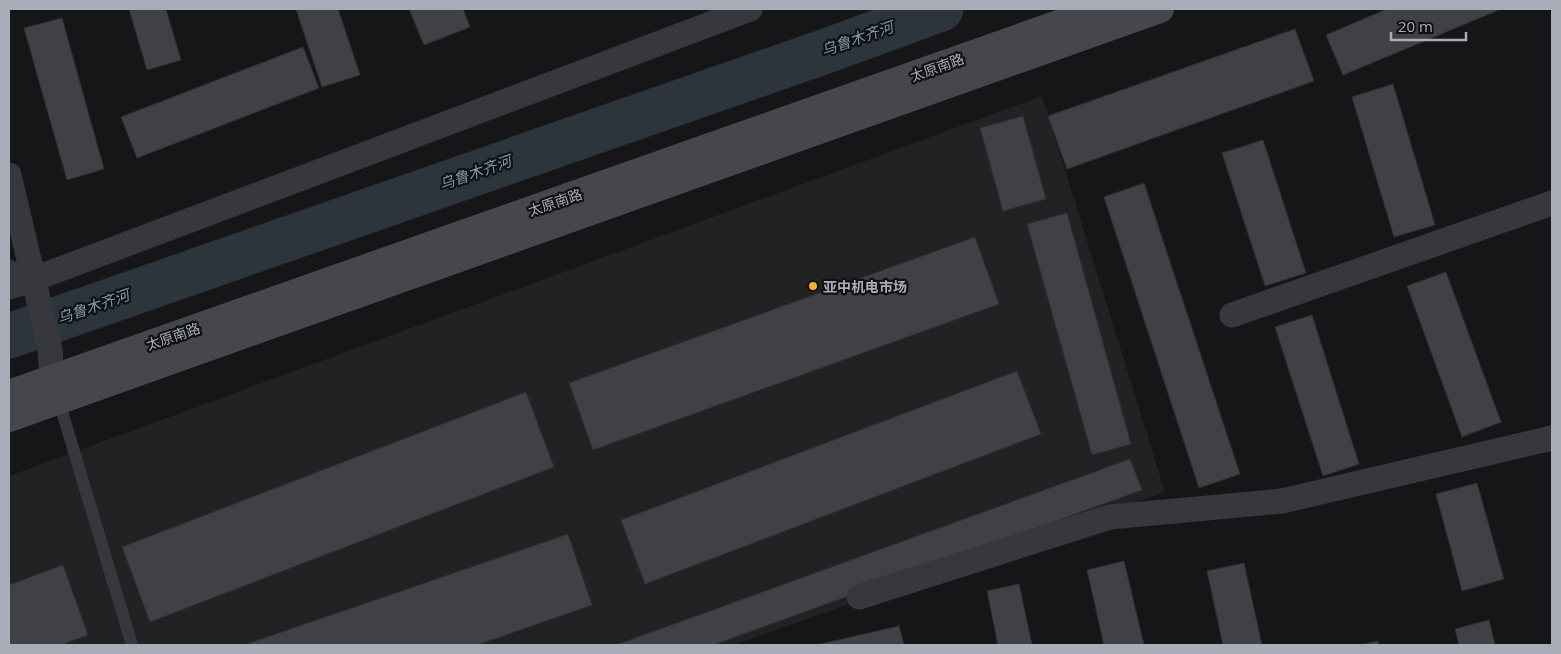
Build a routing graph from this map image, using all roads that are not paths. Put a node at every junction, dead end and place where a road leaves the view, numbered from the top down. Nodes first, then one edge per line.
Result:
1 (750, 9) edge
2 (1101, 9) edge
3 (1160, 9) edge
4 (9, 175) edge
5 (1552, 203) edge
6 (9, 265) edge
7 (35, 286) junction
8 (9, 287) edge
9 (1232, 314) dead end
10 (55, 389) junction
11 (9, 394) edge
12 (9, 418) edge
13 (1552, 438) edge
14 (859, 597) dead end
15 (132, 645) edge

1 - 7 street
2 - 10 main road, 太原南路
3 - 10 main road
4 - 7 street
5 - 9 street
6 - 7 lane
7 - 8 street
7 - 10 street
10 - 11 main road, 太原南路
10 - 12 main road
10 - 15 lane
13 - 14 street

